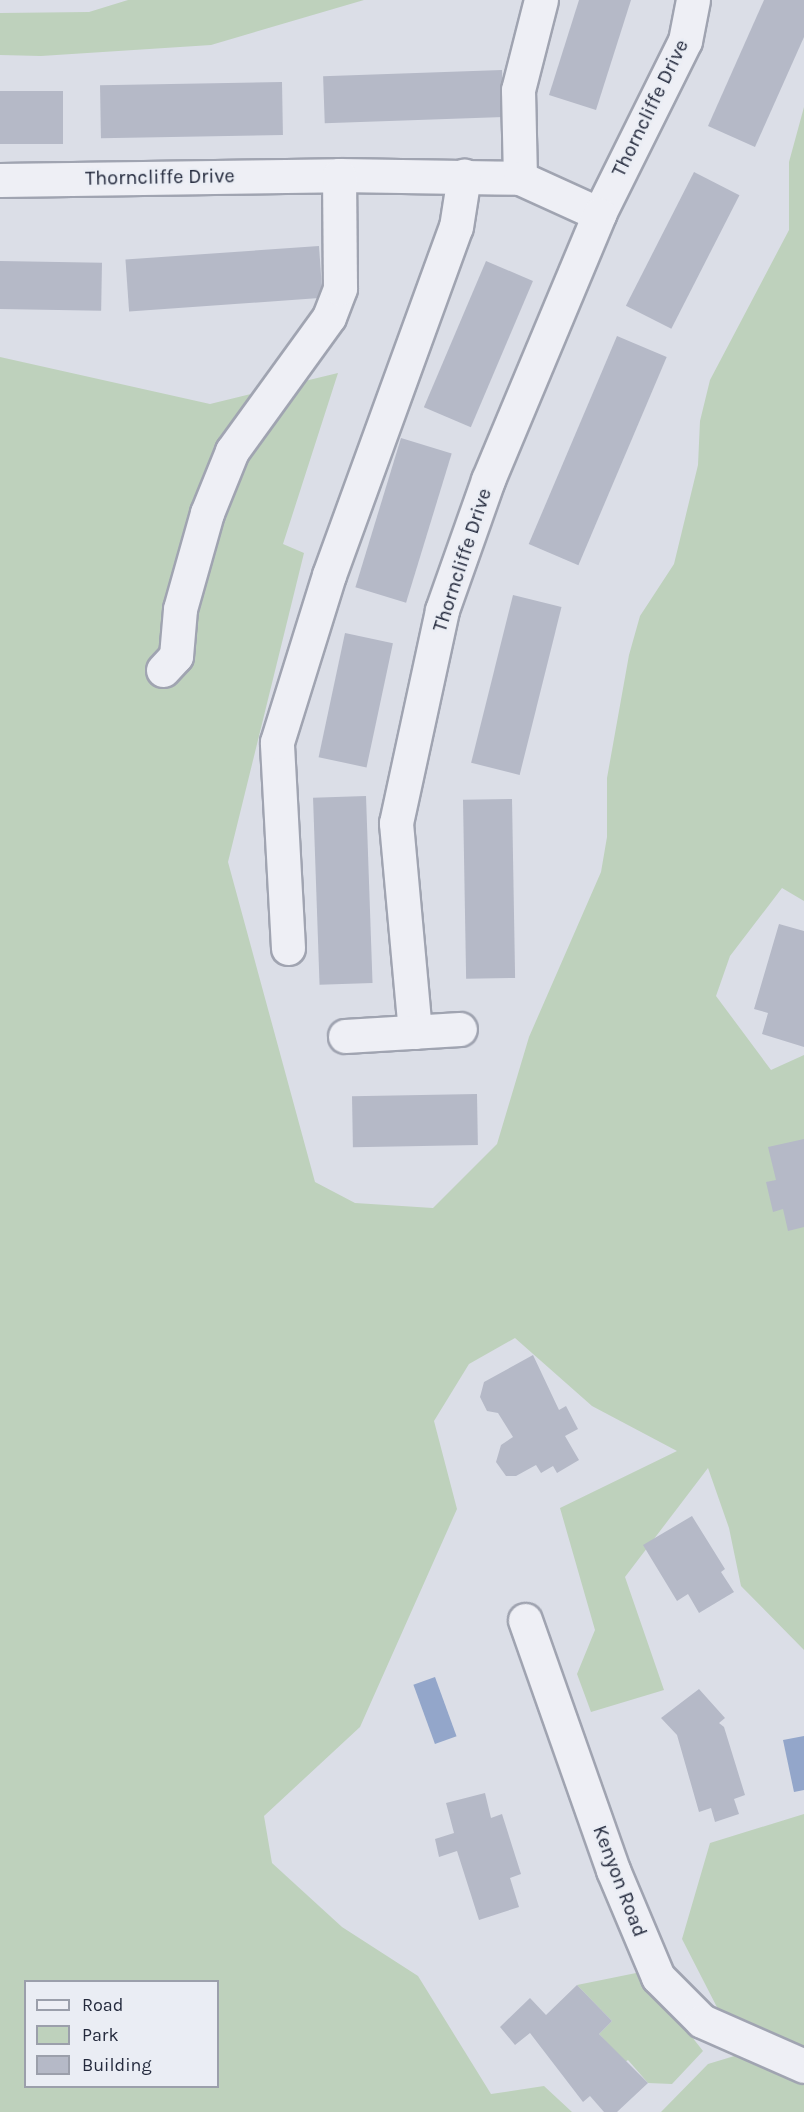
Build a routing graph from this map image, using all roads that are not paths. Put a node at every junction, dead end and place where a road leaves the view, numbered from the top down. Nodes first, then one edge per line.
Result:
1 (541, 0) edge
2 (693, 0) edge
3 (339, 175) junction
4 (464, 176) junction
5 (520, 178) junction
6 (0, 180) edge
7 (600, 214) junction
8 (163, 670) dead end
9 (288, 948) dead end
10 (460, 1029) dead end
11 (415, 1032) junction
12 (345, 1036) dead end
13 (525, 1620) dead end
14 (804, 2066) edge

1 - 5 street
2 - 7 street, Thorncliffe Drive
3 - 4 street, Thorncliffe Drive
3 - 6 street, Thorncliffe Drive
3 - 8 street
4 - 5 street, Thorncliffe Drive
4 - 9 street
5 - 7 street, Thorncliffe Drive
7 - 11 street, Thorncliffe Drive
10 - 11 street
11 - 12 street
13 - 14 street, Kenyon Road

